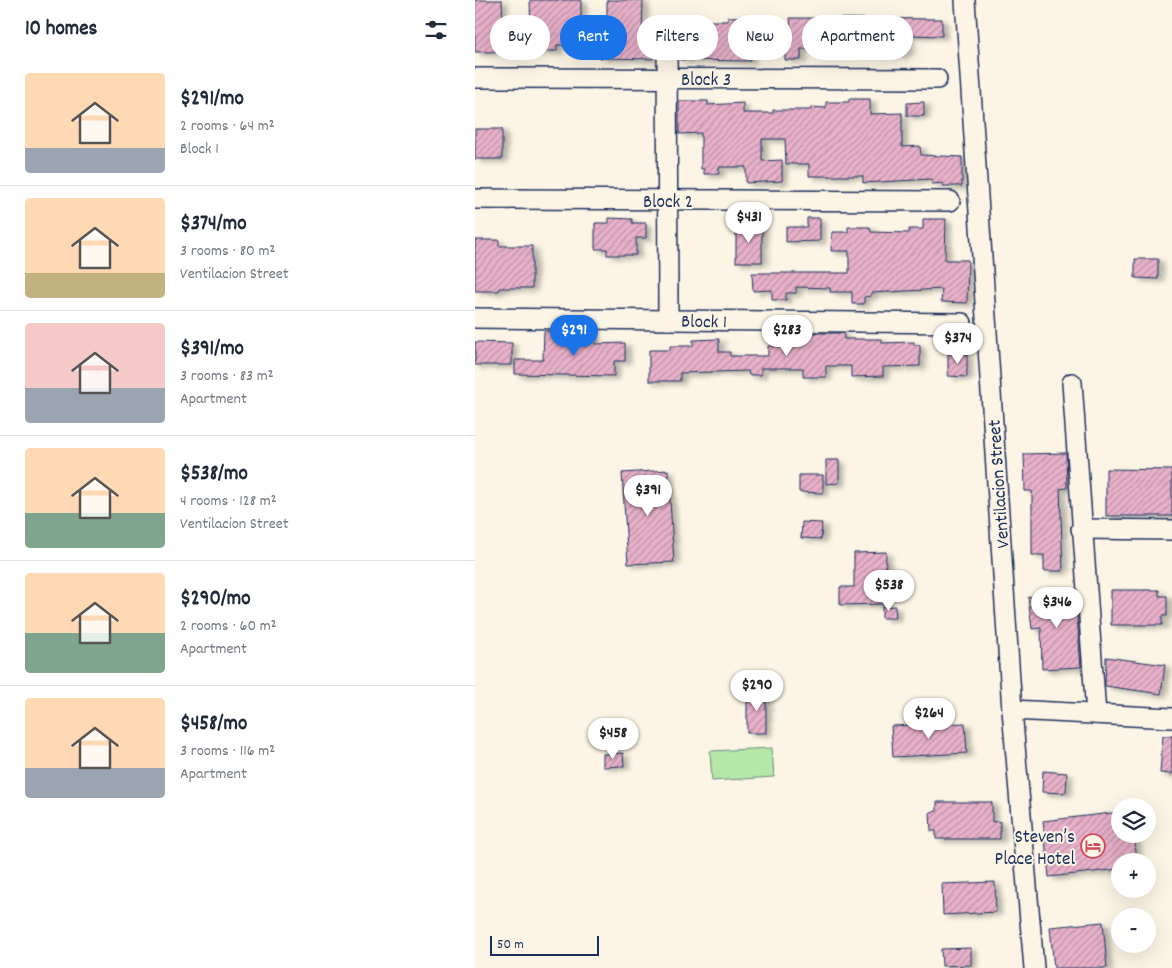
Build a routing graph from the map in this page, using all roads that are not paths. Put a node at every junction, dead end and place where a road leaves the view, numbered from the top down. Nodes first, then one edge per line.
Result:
1 (965, 0) edge
2 (667, 60) edge
3 (475, 78) edge
4 (667, 78) junction
5 (937, 78) dead end
6 (475, 199) edge
7 (667, 200) junction
8 (950, 201) dead end
9 (475, 318) edge
10 (668, 320) junction
11 (962, 323) dead end
12 (1072, 384) dead end
13 (1081, 529) junction
14 (1172, 530) edge
15 (1012, 710) junction
16 (1096, 714) junction
17 (1172, 718) edge
18 (1034, 968) edge

1 - 15 street, Ventilacion Street
2 - 4 street
3 - 4 street, Block 3
4 - 5 street, Block 3
4 - 7 street
6 - 7 street, Block 2
7 - 8 street, Block 2
7 - 10 street
9 - 10 street, Block 1
10 - 11 street, Block 1
12 - 13 street
13 - 14 street
13 - 16 street
15 - 16 street
15 - 18 street, Ventilacion Street
16 - 17 street

